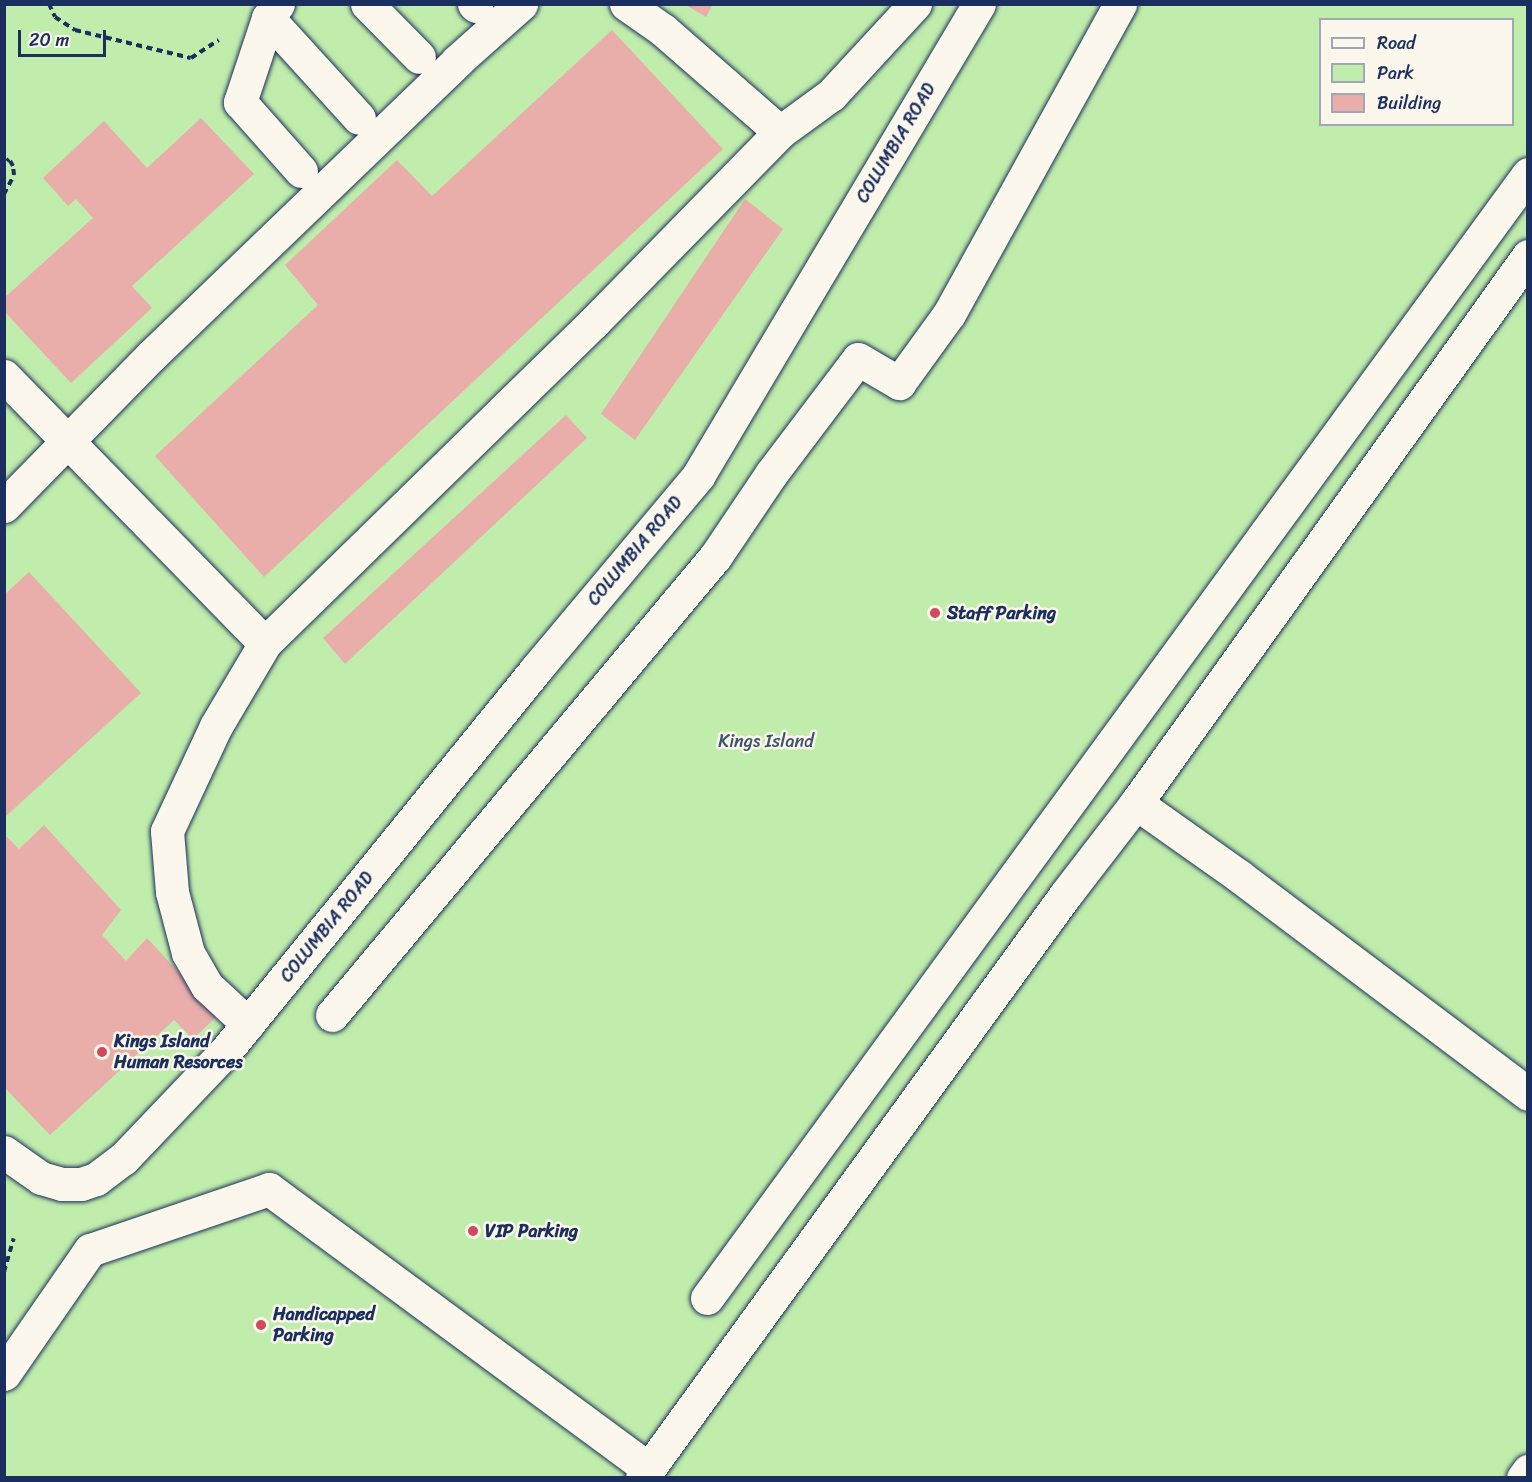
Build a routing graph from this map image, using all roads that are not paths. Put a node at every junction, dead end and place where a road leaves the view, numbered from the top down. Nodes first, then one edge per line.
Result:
1 (367, 4) edge
2 (521, 4) edge
3 (626, 4) edge
4 (915, 4) edge
5 (979, 4) edge
6 (1120, 4) edge
7 (273, 11) edge
8 (418, 57) dead end
9 (358, 118) dead end
10 (780, 132) junction
11 (301, 171) dead end
12 (1527, 174) edge
13 (1527, 256) edge
14 (4, 375) edge
15 (68, 441) junction
16 (4, 506) edge
17 (265, 643) junction
18 (1136, 803) junction
19 (332, 1016) dead end
20 (248, 1024) junction
21 (1527, 1094) edge
22 (4, 1152) edge
23 (707, 1298) dead end
24 (4, 1374) edge
25 (1527, 1471) edge
26 (646, 1473) edge
27 (1523, 1478) edge

1 - 8 lane
2 - 15 lane
3 - 10 lane
4 - 10 lane
5 - 20 lane, COLUMBIA ROAD
6 - 19 lane
7 - 9 lane
7 - 11 lane
10 - 17 lane
12 - 23 lane
13 - 18 lane
14 - 15 lane
15 - 16 lane
15 - 17 lane
17 - 20 lane
18 - 21 lane
18 - 26 lane
20 - 22 lane, COLUMBIA ROAD
24 - 26 lane
25 - 27 lane

